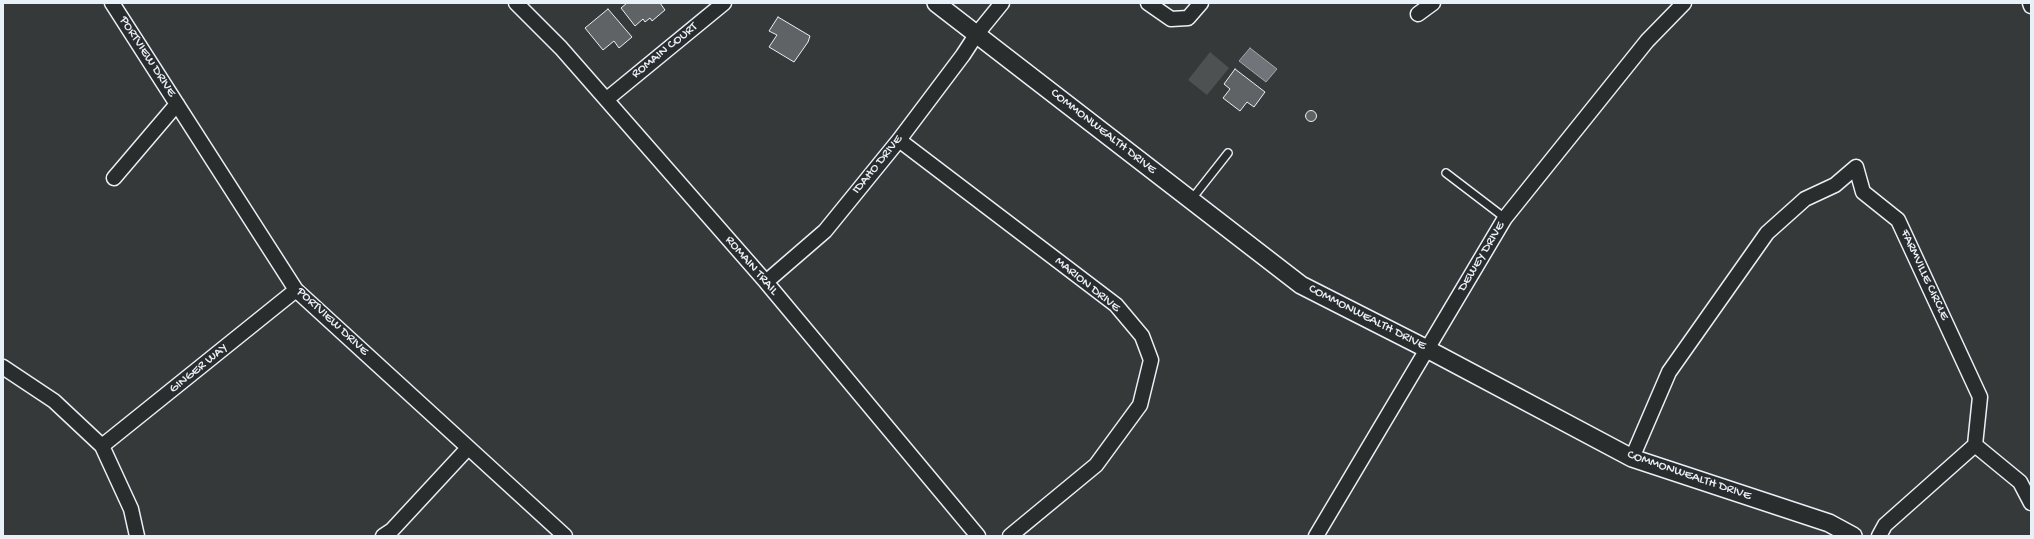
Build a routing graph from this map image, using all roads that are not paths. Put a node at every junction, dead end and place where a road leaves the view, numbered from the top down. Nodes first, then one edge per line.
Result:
1 (112, 3) edge
2 (516, 3) edge
3 (724, 3) edge
4 (936, 3) edge
5 (1002, 3) edge
6 (1148, 3) edge
7 (1201, 3) edge
8 (1433, 3) edge
9 (1684, 3) edge
10 (1418, 14) dead end
11 (976, 35) junction
12 (607, 99) junction
13 (178, 104) junction
14 (899, 140) junction
15 (1228, 153) dead end
16 (1446, 173) dead end
17 (114, 178) dead end
18 (1191, 200) junction
19 (1505, 218) junction
20 (766, 282) junction
21 (296, 290) junction
22 (1427, 349) junction
23 (3, 367) edge
24 (1975, 445) junction
25 (102, 446) junction
26 (468, 448) junction
27 (1632, 458) junction
28 (2031, 503) edge
29 (137, 536) edge
30 (383, 536) edge
31 (565, 536) edge
32 (978, 536) edge
33 (1010, 536) edge
34 (1316, 536) edge
35 (1853, 536) edge
36 (1879, 536) edge

1 - 13 street, PORTVIEW DRIVE
2 - 12 street, ROMAIN TRAIL
3 - 12 street, ROMAIN COURT
4 - 11 street, COMMONWEALTH DRIVE
5 - 11 street, IDAHO DRIVE
6 - 7 street
8 - 10 street
9 - 19 street, DEWEY DRIVE
11 - 14 street, IDAHO DRIVE
11 - 18 street, COMMONWEALTH DRIVE
12 - 20 street, ROMAIN TRAIL
13 - 17 street
13 - 21 street, PORTVIEW DRIVE
14 - 20 street, IDAHO DRIVE
14 - 33 street, MARION DRIVE
15 - 18 lane
16 - 19 lane
18 - 22 street, COMMONWEALTH DRIVE
19 - 22 street, DEWEY DRIVE
20 - 32 street, ROMAIN TRAIL
21 - 25 street, GINGER WAY
21 - 26 street, PORTVIEW DRIVE
22 - 27 street, COMMONWEALTH DRIVE
22 - 34 street, DEWEY DRIVE
23 - 25 street
24 - 27 street, FARMVILLE CIRCLE
24 - 28 street
24 - 36 street
25 - 29 street
26 - 30 street
26 - 31 street, PORTVIEW DRIVE
27 - 35 street, COMMONWEALTH DRIVE

